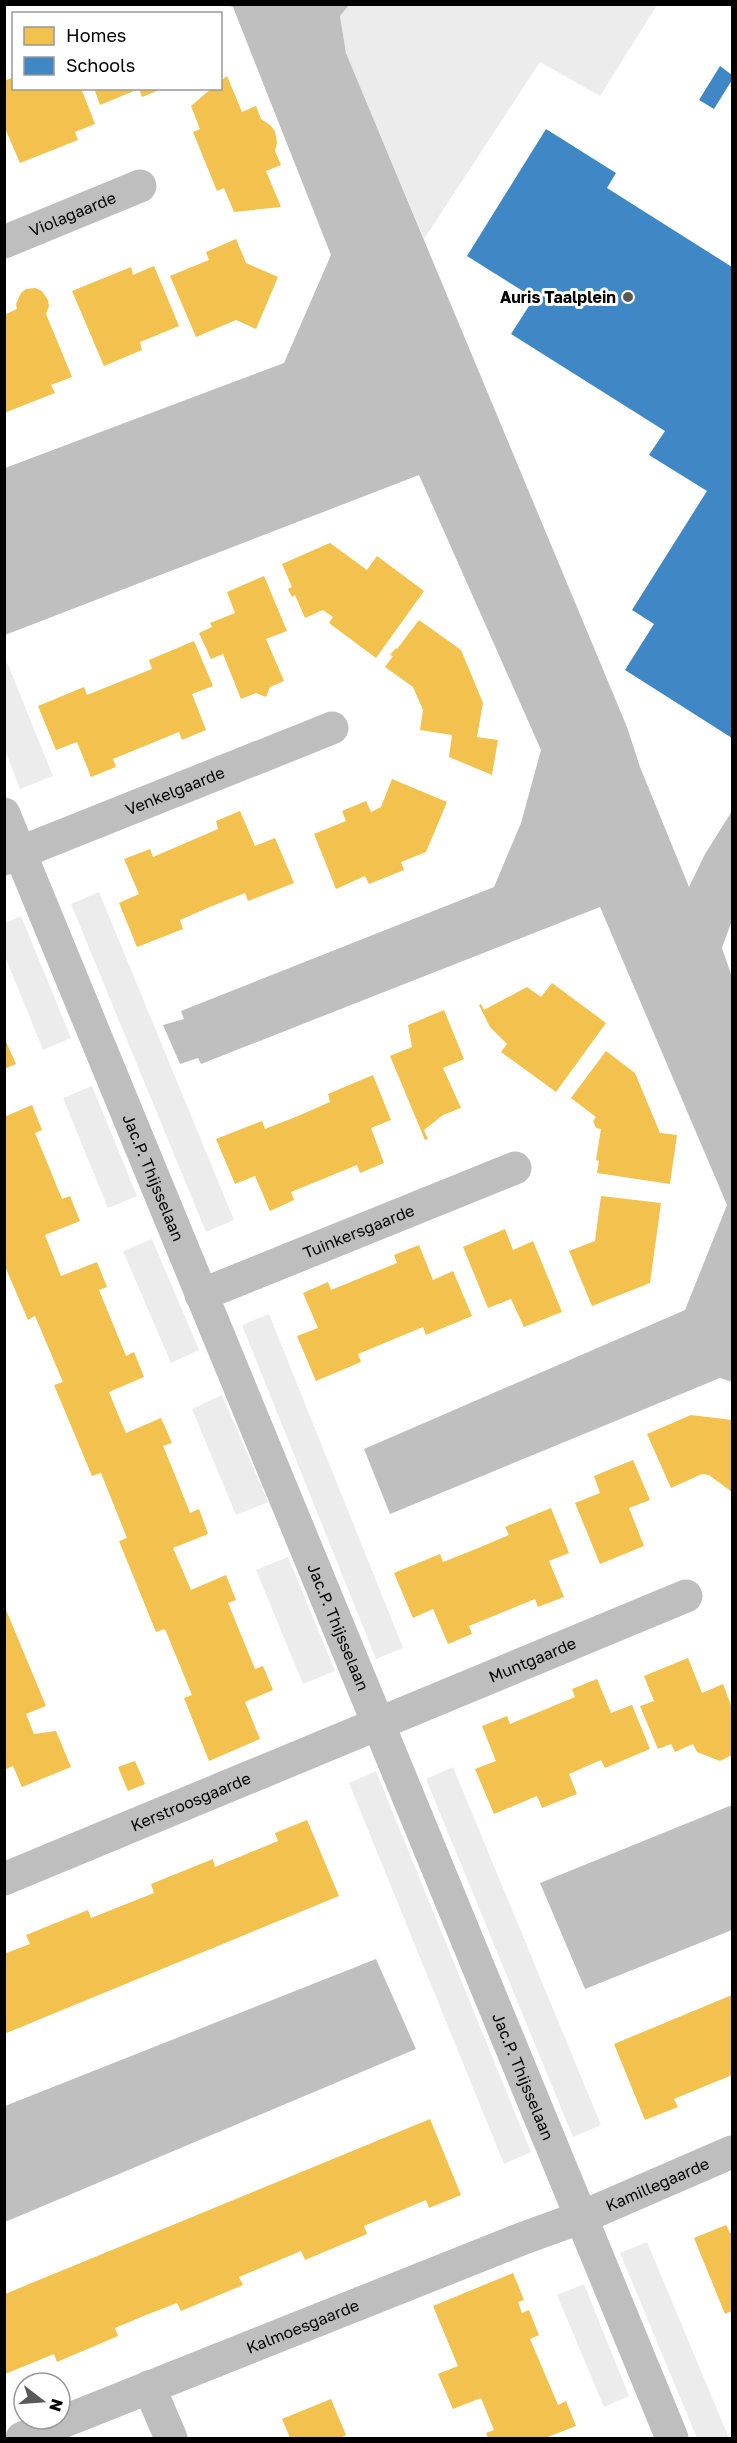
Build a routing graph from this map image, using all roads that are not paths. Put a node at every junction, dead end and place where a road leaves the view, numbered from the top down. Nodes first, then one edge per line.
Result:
1 (140, 186) dead end
2 (7, 234) edge
3 (332, 728) dead end
4 (4, 814) edge
5 (12, 856) edge
6 (515, 1168) dead end
7 (201, 1295) junction
8 (686, 1596) dead end
9 (377, 1724) junction
10 (4, 1879) edge
11 (732, 2152) edge
12 (582, 2217) junction
13 (149, 2387) junction
14 (22, 2439) edge
15 (171, 2439) edge
16 (672, 2439) edge

1 - 2 street, Violagaarde
3 - 5 street, Venkelgaarde
4 - 5 street, Jac.P. Thijsselaan
5 - 7 street, Jac.P. Thijsselaan
6 - 7 street, Tuinkersgaarde
7 - 9 street, Jac.P. Thijsselaan
8 - 9 street, Muntgaarde
9 - 10 street, Kerstroosgaarde
9 - 12 street, Jac.P. Thijsselaan
11 - 12 street, Kamillegaarde
12 - 13 street, Kalmoesgaarde
12 - 16 street, Jac.P. Thijsselaan
13 - 14 street, Kalmoesgaarde
13 - 15 street

